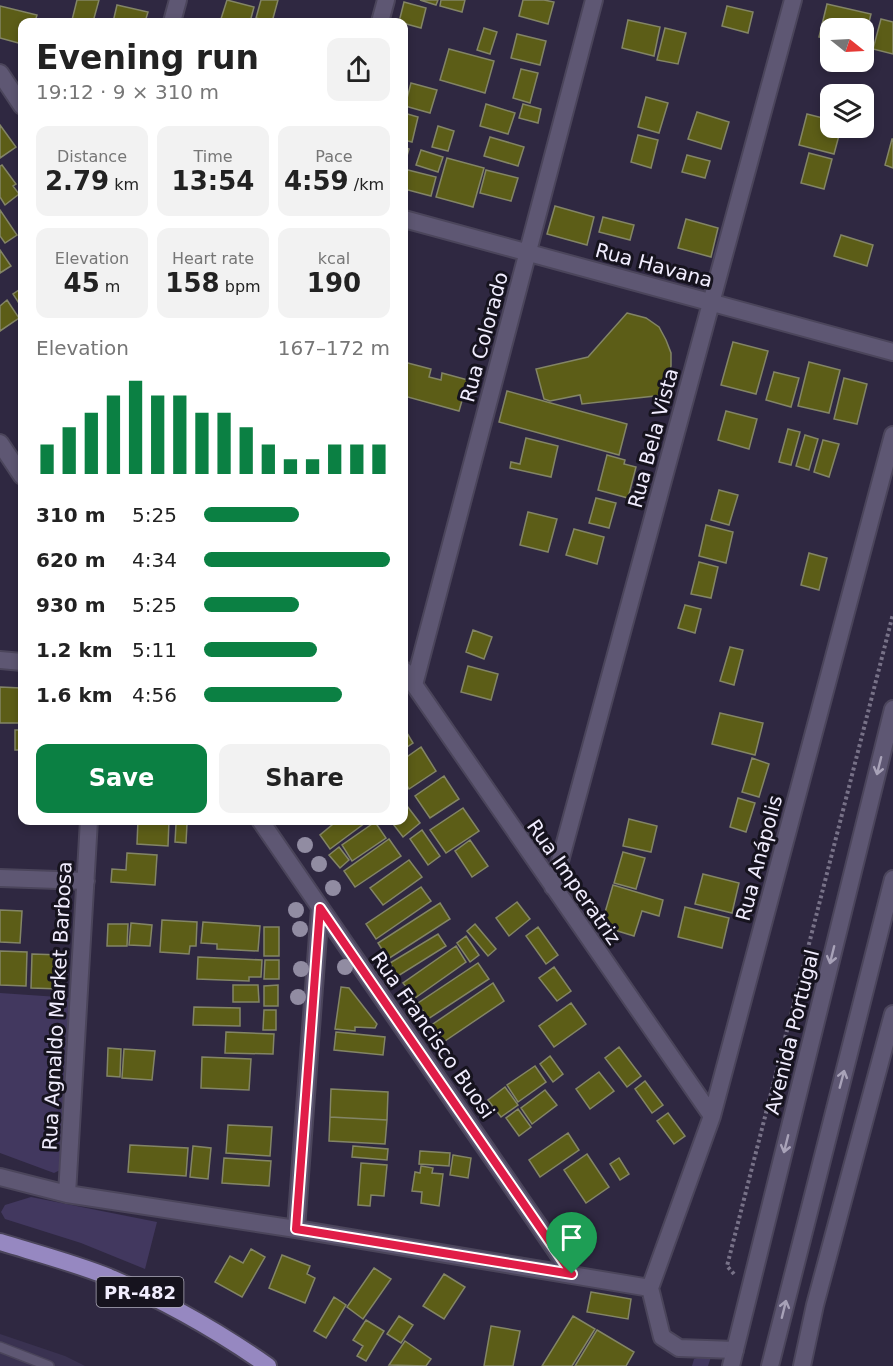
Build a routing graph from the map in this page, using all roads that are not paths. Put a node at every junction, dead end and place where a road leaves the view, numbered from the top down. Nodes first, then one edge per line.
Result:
1 (178, 0) edge
2 (386, 0) edge
3 (594, 0) edge
4 (794, 0) edge
5 (173, 18) edge
6 (381, 18) edge
7 (0, 74) edge
8 (18, 100) edge
9 (408, 220) edge
10 (528, 253) junction
11 (711, 303) junction
12 (893, 352) edge
13 (893, 435) edge
14 (0, 443) edge
15 (18, 470) edge
16 (0, 660) edge
17 (18, 662) edge
18 (408, 676) edge
19 (414, 685) junction
20 (893, 709) edge
21 (89, 825) edge
22 (263, 825) edge
23 (0, 878) edge
24 (893, 879) edge
25 (86, 881) junction
26 (553, 887) junction
27 (320, 908) junction
28 (893, 1014) edge
29 (712, 1116) junction
30 (0, 1177) edge
31 (17, 1182) junction
32 (0, 1191) edge
33 (67, 1194) junction
34 (296, 1229) junction
35 (0, 1242) edge
36 (572, 1274) junction
37 (650, 1288) junction
38 (0, 1347) edge
39 (733, 1358) edge
40 (49, 1366) edge
41 (268, 1366) edge
42 (770, 1366) edge
43 (802, 1366) edge

1 - 5 street
2 - 6 street
3 - 10 street, Rua Colorado
4 - 11 street, Rua Bela Vista
7 - 8 street
9 - 10 street, Rua Havana
10 - 11 street, Rua Havana
10 - 19 street, Rua Colorado
11 - 12 street, Rua Havana
11 - 26 street, Rua Bela Vista
13 - 29 street, Rua Anápolis
14 - 15 street
16 - 17 street
18 - 19 street, Rua Imperatriz
19 - 26 street, Rua Imperatriz
20 -> 39 street, Avenida Portugal
21 - 25 street, Rua Agnaldo Market Barbosa
22 - 27 street, Rua Francisco Buosi
23 - 25 street
42 -> 24 street
25 - 33 street, Rua Agnaldo Market Barbosa
26 - 29 street, Rua Imperatriz
27 - 34 street
27 - 36 street, Rua Francisco Buosi
28 - 43 street
29 - 37 street, Rua Anápolis
30 - 31 street
31 - 32 street
31 - 33 street
33 - 34 street
34 - 36 street
35 - 41 main road, PR-482
36 - 37 street
37 - 39 street
38 - 40 lane

